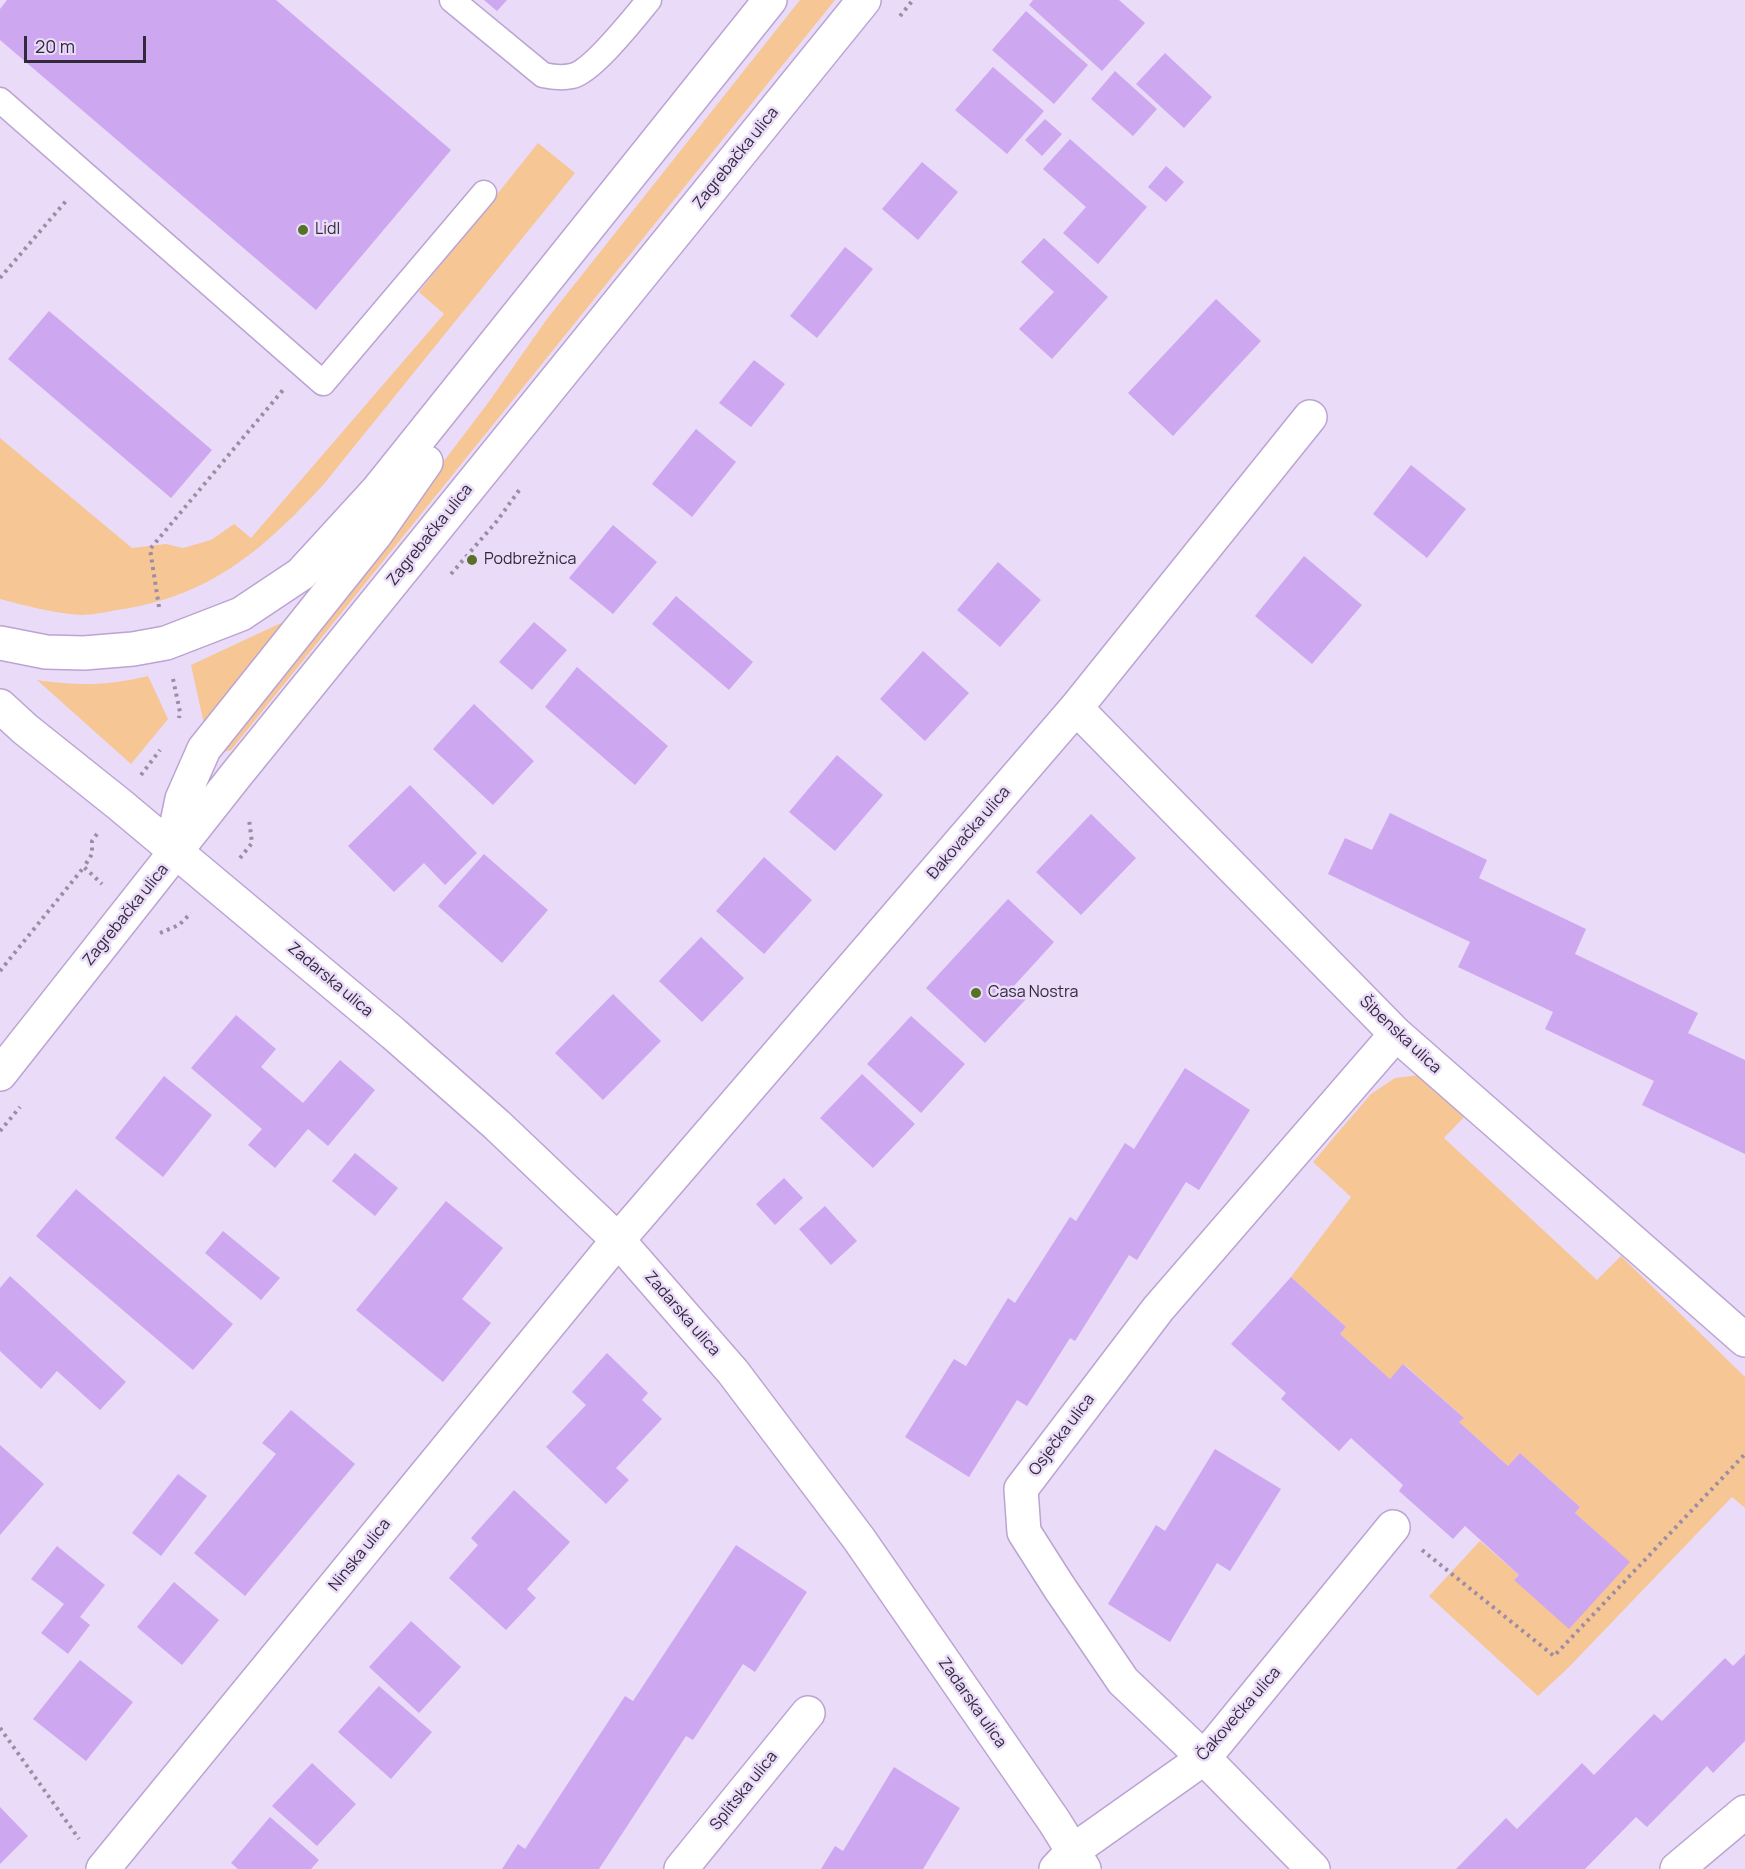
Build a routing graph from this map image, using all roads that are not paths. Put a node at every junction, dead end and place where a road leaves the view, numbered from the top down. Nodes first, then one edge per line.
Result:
1 (452, 0) edge
2 (649, 0) edge
3 (770, 0) edge
4 (864, 0) edge
5 (0, 100) edge
6 (484, 193) dead end
7 (477, 368) junction
8 (1310, 417) dead end
9 (0, 643) edge
10 (0, 706) edge
11 (1076, 708) junction
12 (176, 852) junction
13 (1396, 1034) junction
14 (0, 1074) edge
15 (618, 1240) junction
16 (1745, 1340) edge
17 (1393, 1527) road end
18 (808, 1713) dead end
19 (1204, 1758) junction
20 (1745, 1812) edge
21 (1071, 1862) edge
22 (103, 1869) edge
23 (681, 1869) edge
24 (1313, 1869) edge
25 (1677, 1869) edge

1 - 2 lane
3 - 7 street
4 - 12 street, Zagrebačka ulica
5 - 6 lane
7 - 9 street
7 - 12 street
8 - 11 street, Đakovačka ulica
10 - 12 street, Zadarska ulica
11 - 13 street, Šibenska ulica
11 - 15 street, Đakovačka ulica
12 - 14 street, Zagrebačka ulica
12 - 15 street, Zadarska ulica
13 - 16 street, Šibenska ulica
13 - 19 street, Osječka ulica
15 - 21 street, Zadarska ulica
15 - 22 street, Ninska ulica
17 - 19 street, Čakovečka ulica
18 - 23 street, Splitska ulica
19 - 21 street, Čakovečka ulica
19 - 24 street, Osječka ulica
20 - 25 street

